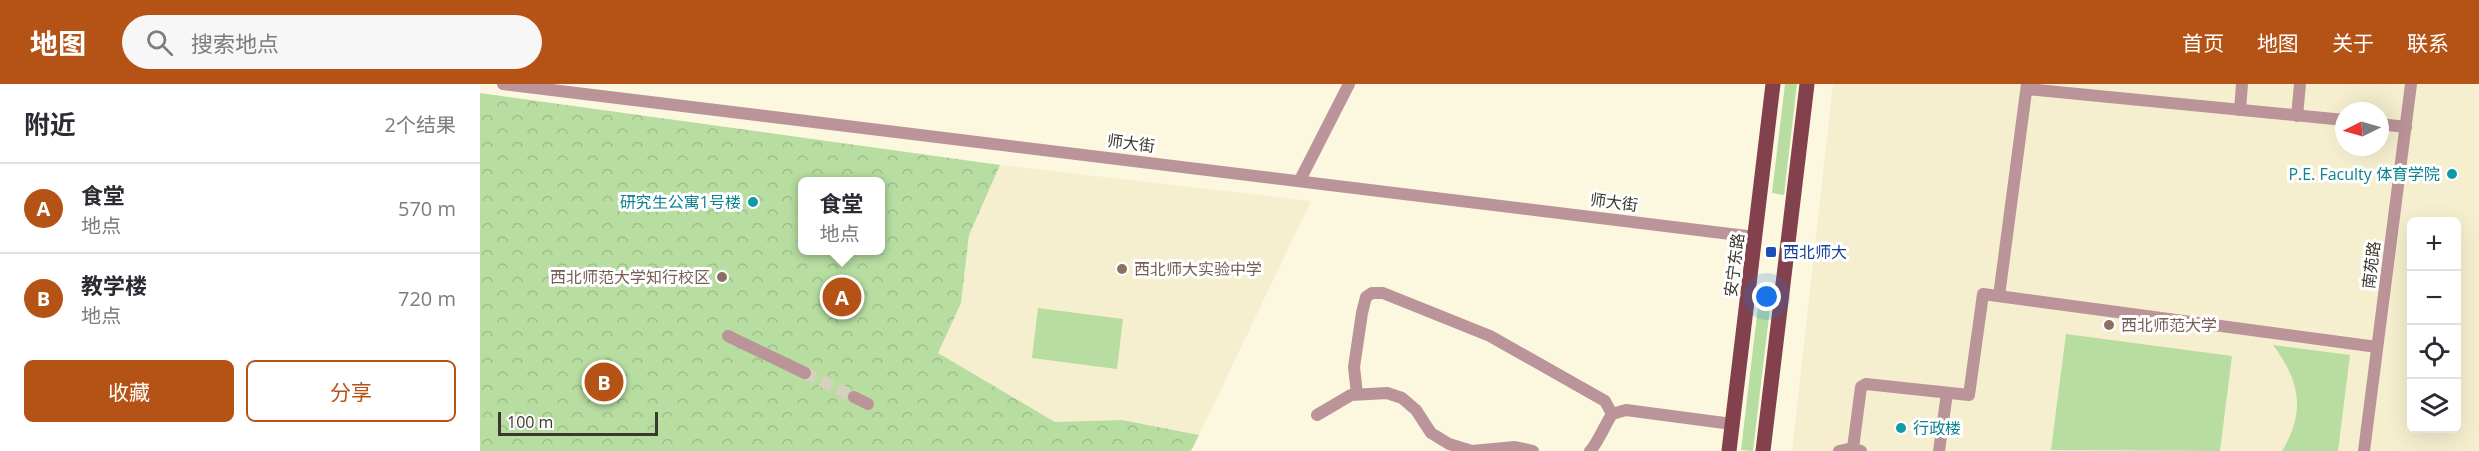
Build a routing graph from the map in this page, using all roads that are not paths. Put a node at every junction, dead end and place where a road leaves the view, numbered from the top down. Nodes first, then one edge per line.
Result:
1 (503, 84) edge
2 (1349, 84) edge
3 (1773, 84) edge
4 (1807, 84) edge
5 (2242, 84) edge
6 (2300, 84) edge
7 (2412, 84) edge
8 (2027, 86) edge
9 (2240, 110) junction
10 (2297, 116) junction
11 (2335, 119) edge
12 (2389, 125) edge
13 (2406, 127) junction
14 (1300, 180) junction
15 (1755, 237) junction
16 (1999, 297) junction
17 (728, 336) dead end
18 (2377, 347) junction
19 (805, 373) tunnel mouth
20 (1947, 393) junction
21 (1358, 394) junction
22 (854, 397) tunnel mouth
23 (868, 404) dead end
24 (1612, 414) junction
25 (1317, 416) dead end
26 (1732, 424) junction
27 (1498, 450) edge
28 (1857, 450) edge
29 (1533, 451) edge
30 (1590, 451) edge
31 (1729, 451) edge
32 (1763, 451) edge
33 (1839, 451) edge
34 (1939, 451) edge
35 (2364, 451) edge

1 - 14 street, 师大街
2 - 14 street
3 - 15 main road, 安宁东路
4 - 32 main road
5 - 9 street
6 - 10 street
7 - 13 street, 南苑路
8 - 9 street
8 - 16 street
9 - 10 street
10 - 11 street
12 - 13 street
13 - 18 street, 南苑路
14 - 15 street, 师大街
15 - 26 main road, 安宁东路
16 - 18 street
16 - 20 street
17 - 19 street
18 - 35 street, 南苑路
20 - 28 street
20 - 34 street
21 - 24 street
21 - 25 street
21 - 27 street
22 - 23 street
24 - 26 street
24 - 30 street
26 - 31 main road, 安宁东路
27 - 29 street
28 - 33 street

